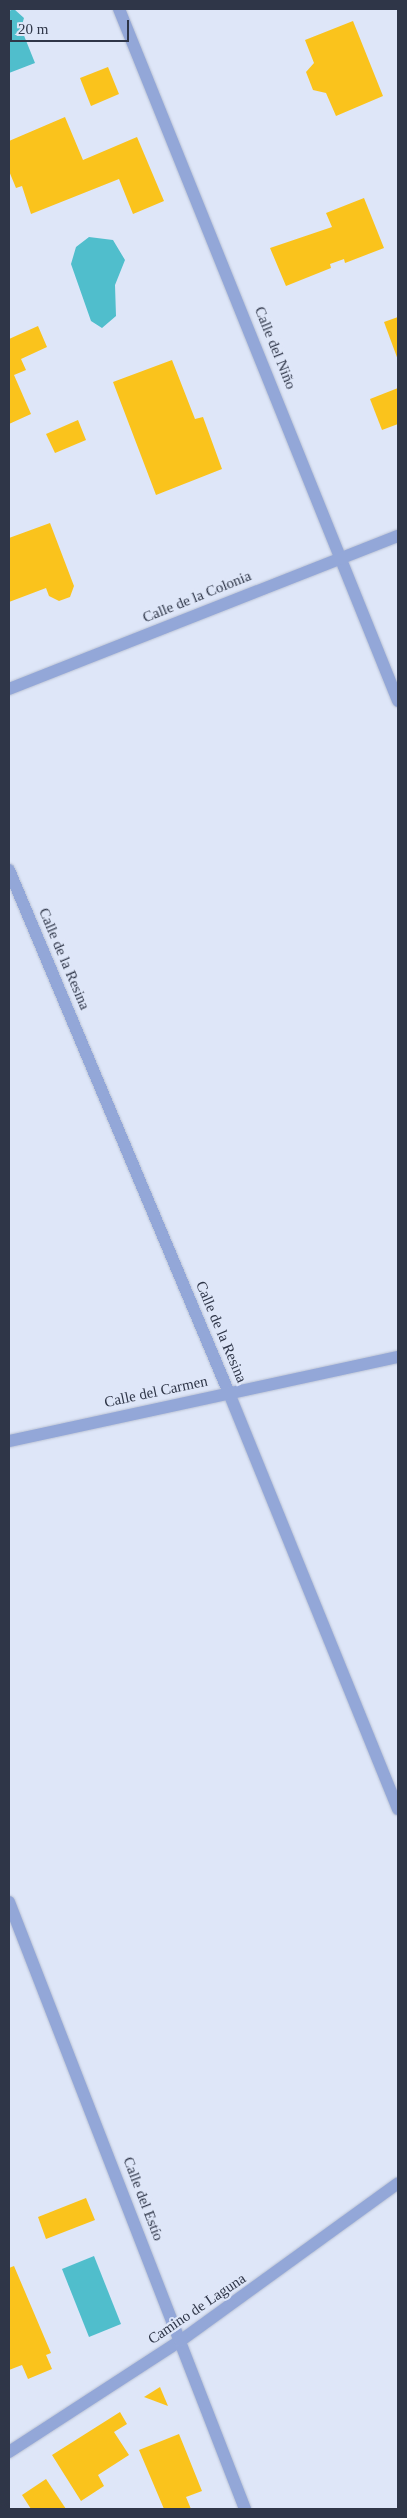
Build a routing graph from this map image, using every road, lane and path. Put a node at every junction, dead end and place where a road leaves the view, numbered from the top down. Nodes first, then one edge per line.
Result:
1 (119, 9) edge
2 (398, 536) edge
3 (342, 556) junction
4 (9, 689) edge
5 (398, 701) edge
6 (9, 870) edge
7 (398, 1357) edge
8 (229, 1393) junction
9 (9, 1441) edge
10 (398, 1809) edge
11 (9, 1902) edge
12 (398, 2183) edge
13 (180, 2341) junction
14 (9, 2452) edge
15 (245, 2509) edge

1 - 3 street, Calle del Niño
2 - 3 street, Calle de la Colonia
3 - 4 street, Calle de la Colonia
3 - 5 street, Calle del Niño
6 - 8 street, Calle de la Resina
7 - 8 street, Calle del Carmen
8 - 9 street, Calle del Carmen
8 - 10 street, Calle de la Resina
11 - 13 street, Calle del Estío
12 - 13 street, Camino de Laguna
13 - 14 street, Camino de Laguna
13 - 15 street, Calle del Estío

